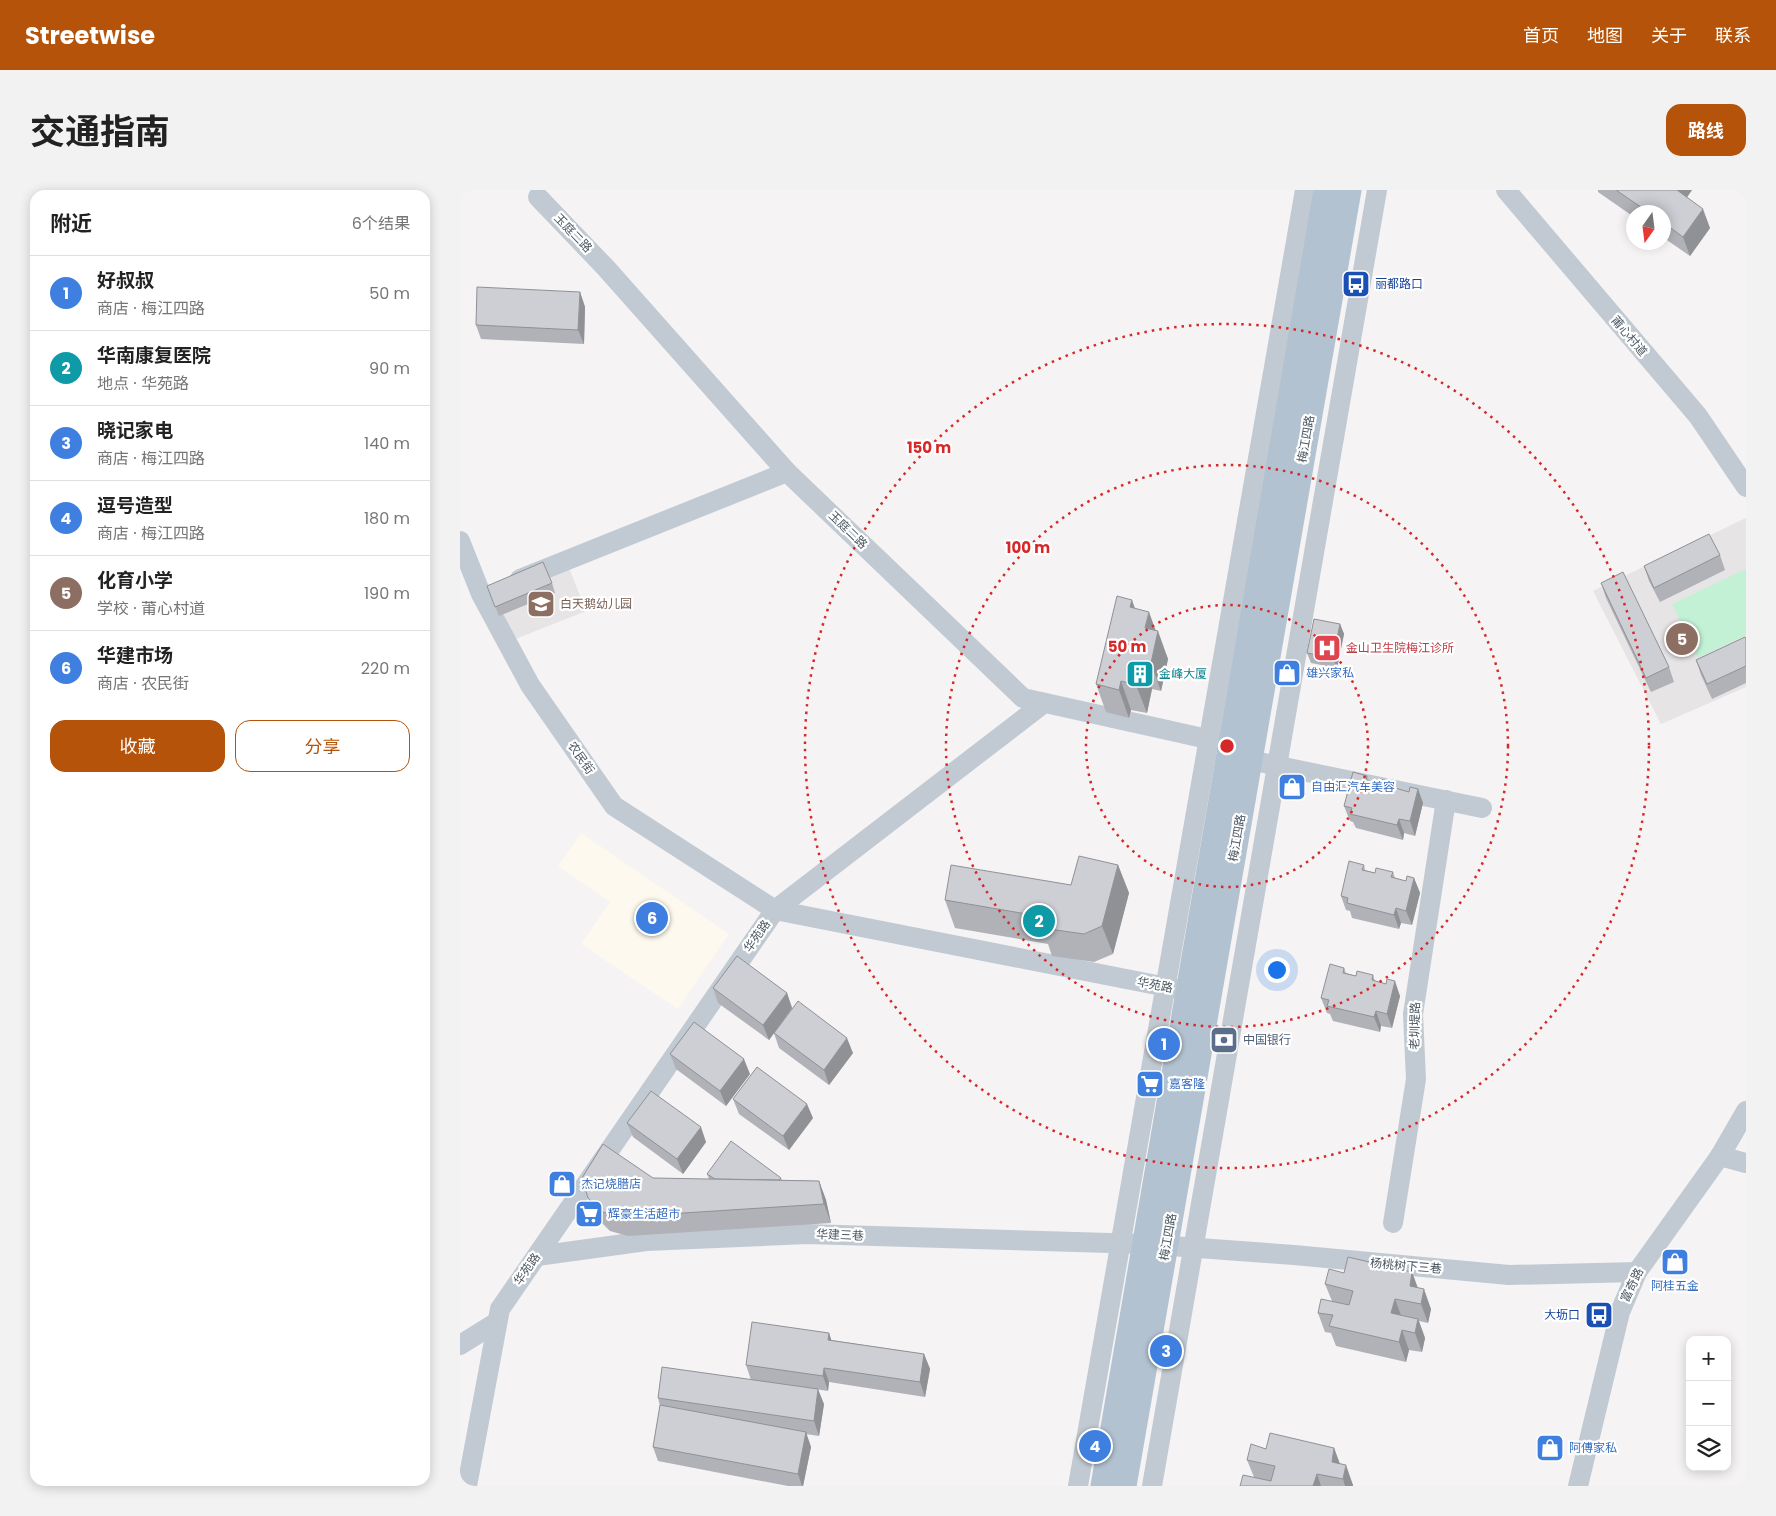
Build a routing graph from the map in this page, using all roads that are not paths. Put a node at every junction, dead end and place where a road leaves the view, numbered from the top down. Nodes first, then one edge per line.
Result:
1 (1305, 190) edge
2 (1326, 190) edge
3 (1349, 190) edge
4 (1378, 190) edge
5 (1506, 190) edge
6 (538, 197) dead end
7 (787, 472) junction
8 (1746, 487) edge
9 (460, 541) edge
10 (481, 594) junction
11 (1044, 703) junction
12 (1230, 750) junction
13 (1446, 800) junction
14 (1482, 808) dead end
15 (775, 910) junction
16 (1188, 991) junction
17 (1746, 1111) edge
18 (1720, 1156) junction
19 (1746, 1163) edge
20 (1393, 1223) dead end
21 (1144, 1244) junction
22 (536, 1256) junction
23 (1637, 1272) junction
24 (497, 1322) junction
25 (460, 1345) edge
26 (467, 1486) edge
27 (1078, 1486) edge
28 (1103, 1486) edge
29 (1124, 1486) edge
30 (1152, 1486) edge
31 (1578, 1486) edge

1 - 27 street
2 - 12 main road, 梅江四路
3 - 29 main road, 梅江四路
4 - 30 street
5 - 8 street, 莆心村道
6 - 7 street, 玉庭二路
7 - 10 street
7 - 11 street, 玉庭二路
9 - 10 street, 农民街
10 - 15 street, 农民街
11 - 12 street, 玉庭二路
11 - 15 street
12 - 13 street, 玉庭二路
12 - 16 main road, 梅江四路
13 - 14 street, 玉庭二路
13 - 20 street, 老圳堤路
15 - 16 street, 华苑路
15 - 22 street, 华苑路
16 - 21 main road, 梅江四路
17 - 18 street, 富奇路
18 - 19 street
18 - 23 street, 富奇路
21 - 22 street, 华建三巷
21 - 23 street, 杨桃树下三巷
21 - 28 main road, 梅江四路
22 - 24 street, 华苑路
23 - 31 street, 富奇路
24 - 25 street
24 - 26 street, 华苑路

